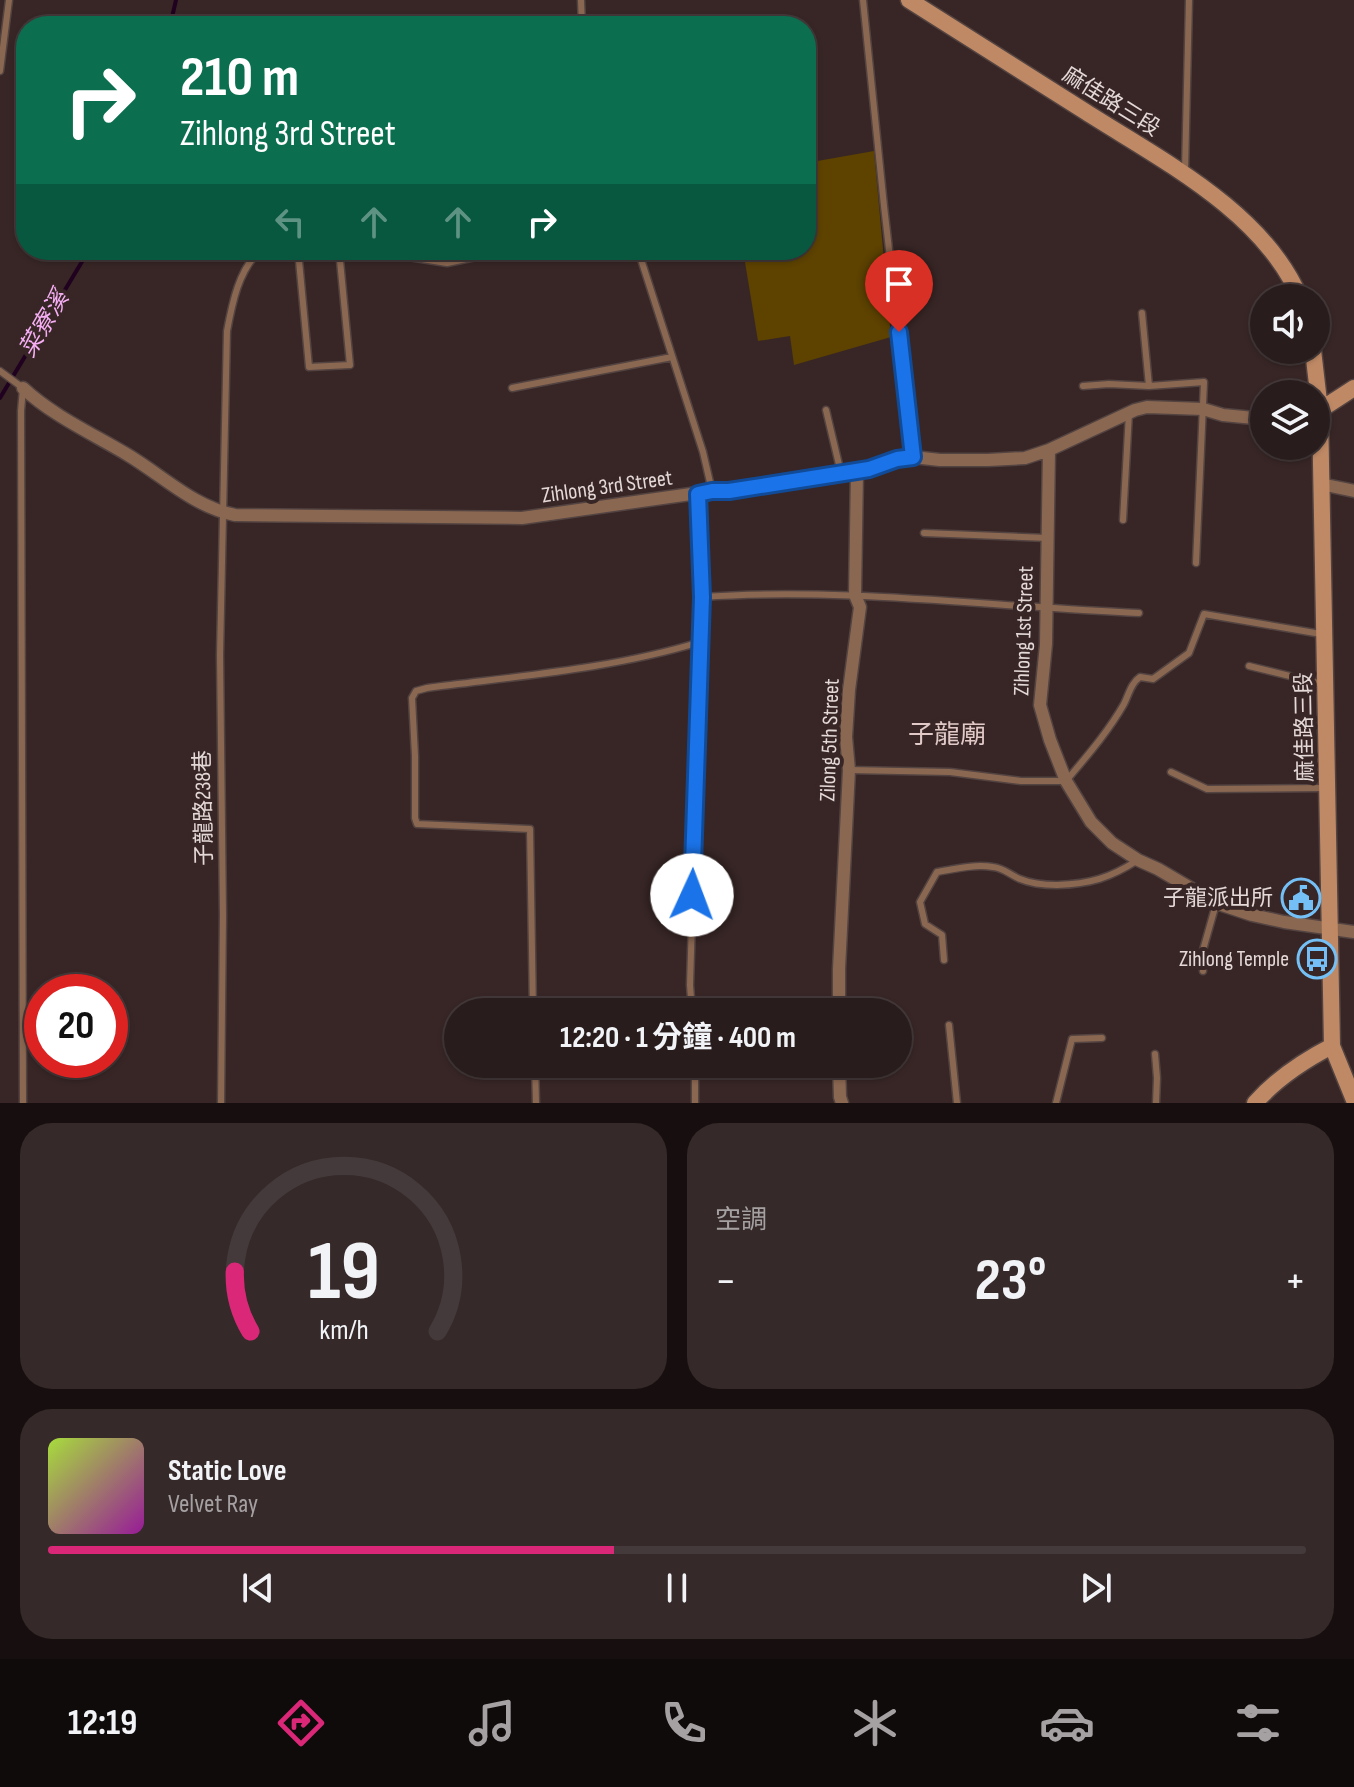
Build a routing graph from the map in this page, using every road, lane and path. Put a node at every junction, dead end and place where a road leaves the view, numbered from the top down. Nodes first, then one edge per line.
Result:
1 (9, 0) edge
2 (863, 0) edge
3 (909, 0) edge
4 (1189, 0) edge
5 (0, 71) edge
6 (1185, 175) junction
7 (253, 260) edge
8 (299, 260) edge
9 (340, 260) edge
10 (428, 260) edge
11 (462, 260) edge
12 (641, 260) edge
13 (1293, 284) edge
14 (1142, 313) dead end
15 (672, 357) junction
16 (0, 371) edge
17 (1083, 386) dead end
18 (1149, 386) junction
19 (23, 388) junction
20 (512, 388) dead end
21 (1354, 388) edge
22 (1203, 409) junction
23 (826, 410) dead end
24 (1330, 410) edge
25 (1129, 413) junction
26 (1250, 418) edge
27 (1049, 450) junction
28 (913, 457) junction
29 (1320, 460) edge
30 (857, 471) junction
31 (841, 473) junction
32 (1321, 484) junction
33 (712, 491) junction
34 (1354, 491) edge
35 (698, 494) junction
36 (222, 512) junction
37 (1123, 520) dead end
38 (924, 533) dead end
39 (1048, 538) junction
40 (1196, 563) dead end
41 (855, 595) junction
42 (702, 597) junction
43 (1045, 609) junction
44 (1139, 613) dead end
45 (1325, 635) junction
46 (700, 642) junction
47 (1249, 666) dead end
48 (1326, 685) junction
49 (849, 770) junction
50 (1171, 772) dead end
51 (1066, 781) junction
52 (1328, 788) junction
53 (1138, 860) junction
54 (1216, 903) junction
55 (1330, 927) junction
56 (1354, 932) edge
57 (944, 960) dead end
58 (1203, 971) dead end
59 (533, 998) edge
60 (691, 998) edge
61 (839, 998) edge
62 (949, 1025) dead end
63 (1102, 1038) dead end
64 (1332, 1046) junction
65 (1155, 1054) dead end
66 (535, 1078) edge
67 (695, 1078) edge
68 (839, 1078) edge
69 (1354, 1100) edge
70 (23, 1103) edge
71 (221, 1103) edge
72 (536, 1103) edge
73 (695, 1103) edge
74 (842, 1103) edge
75 (957, 1103) edge
76 (1056, 1103) edge
77 (1156, 1103) edge
78 (1255, 1103) edge

1 - 5 lane
2 - 28 lane
3 - 6 main road, 麻佳路三段
4 - 6 lane
6 - 13 main road, 麻佳路三段
7 - 36 lane, 子龍路238巷
8 - 9 lane
10 - 11 lane
12 - 15 lane
14 - 18 lane
15 - 20 lane
15 - 33 lane
16 - 19 lane
17 - 18 lane
18 - 22 lane
19 - 36 street, Zihlong 3rd Street
19 - 70 lane
21 - 24 main road
22 - 25 street, Zihlong 3rd Street
22 - 26 street, Zihlong 3rd Street
22 - 40 lane
23 - 31 lane
25 - 27 street, Zihlong 3rd Street
25 - 37 lane
27 - 28 street, Zihlong 3rd Street
27 - 39 street, Zihlong 1st Street
28 - 30 street, Zihlong 3rd Street
29 - 32 main road, 麻佳路三段
30 - 31 street, Zihlong 3rd Street
30 - 41 street, Zilong 5th Street
31 - 33 street, Zihlong 3rd Street
32 - 34 street
32 - 45 main road, 麻佳路三段
33 - 35 street, Zihlong 3rd Street
35 - 36 street, Zihlong 3rd Street
35 - 42 lane
36 - 71 lane, 子龍路238巷
38 - 39 lane
39 - 43 street, Zihlong 1st Street
41 - 42 lane
41 - 43 lane
41 - 49 street, Zilong 5th Street
42 - 46 lane
43 - 44 lane
43 - 51 street, Zihlong 1st Street
45 - 48 main road, 麻佳路三段
45 - 51 lane
46 - 59 lane
46 - 60 lane
47 - 48 lane
48 - 52 main road, 麻佳路三段
49 - 51 lane
49 - 61 street, Zilong 5th Street
50 - 52 lane
51 - 53 street, Zihlong 1st Street
52 - 55 main road, 麻佳路三段
53 - 54 street, Zihlong 1st Street
53 - 57 lane
54 - 55 street, Zihlong 1st Street
54 - 58 lane
55 - 56 street, Zihlong 1st Street
55 - 64 main road, 麻佳路三段
62 - 75 lane
63 - 76 lane
64 - 69 main road, 麻佳路三段
64 - 78 main road
65 - 77 lane
66 - 72 lane
67 - 73 lane
68 - 74 street

